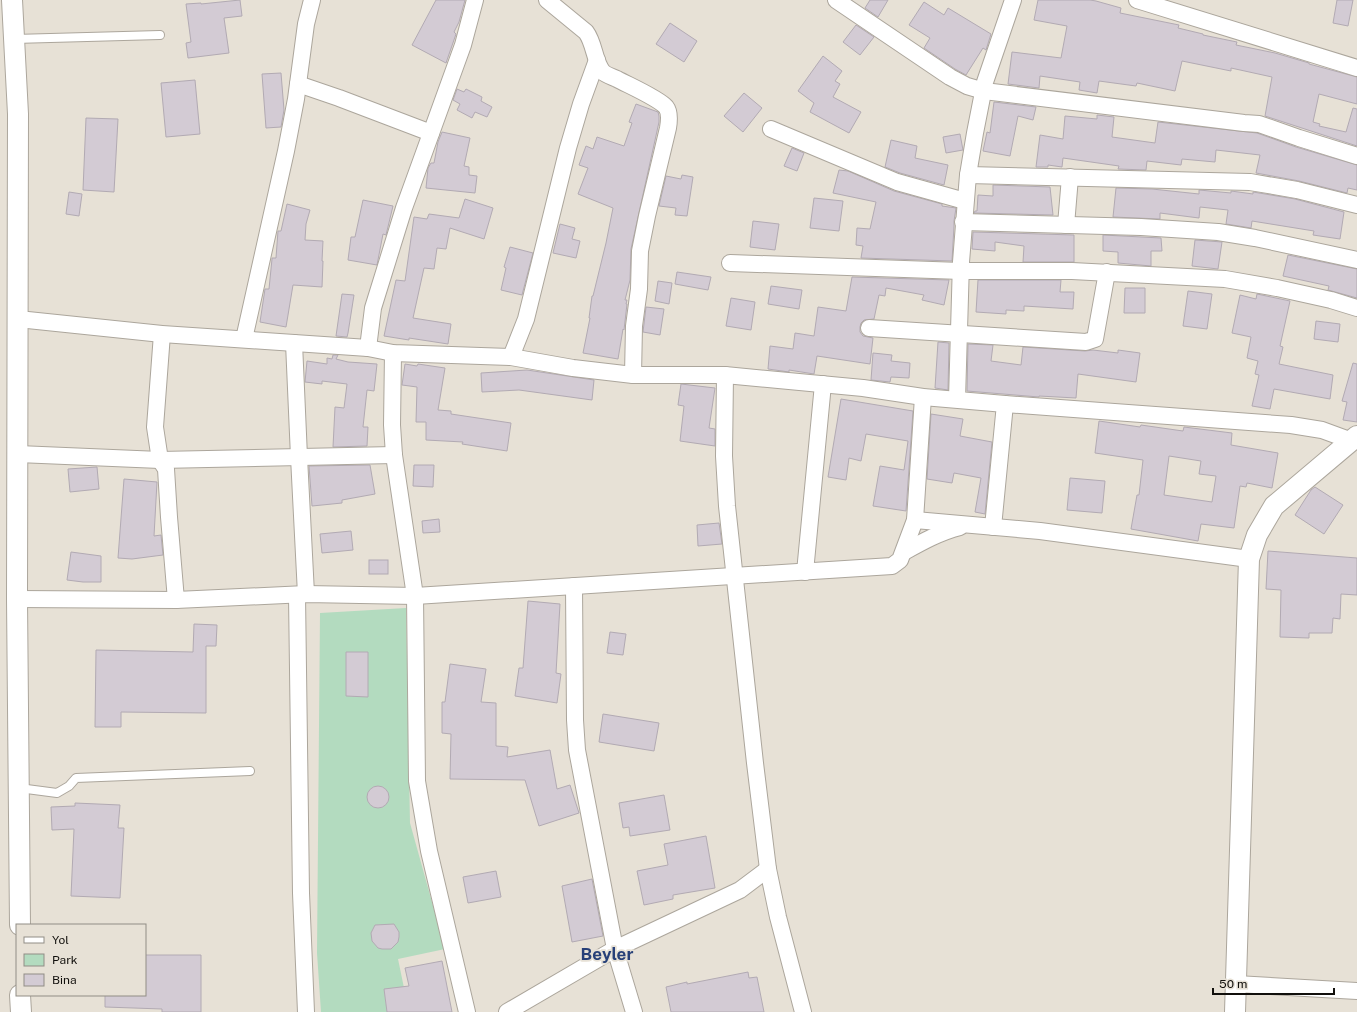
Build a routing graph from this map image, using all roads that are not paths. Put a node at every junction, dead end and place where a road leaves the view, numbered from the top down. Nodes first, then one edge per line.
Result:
1 (12, 0) edge
2 (312, 0) edge
3 (476, 0) edge
4 (547, 0) edge
5 (1013, 0) edge
6 (1137, 0) edge
7 (843, 2) edge
8 (160, 35) dead end
9 (14, 39) junction
10 (597, 60) junction
11 (1357, 68) edge
12 (298, 84) junction
13 (984, 91) junction
14 (771, 129) dead end
15 (431, 133) junction
16 (1357, 156) edge
17 (968, 175) junction
18 (1070, 177) junction
19 (965, 202) junction
20 (1357, 204) edge
21 (963, 222) junction
22 (1066, 225) junction
23 (1357, 260) edge
24 (730, 263) dead end
25 (960, 271) junction
26 (1107, 272) junction
27 (1357, 308) edge
28 (18, 319) junction
29 (869, 328) dead end
30 (162, 334) junction
31 (958, 334) junction
32 (244, 339) junction
33 (294, 343) junction
34 (368, 348) junction
35 (393, 352) junction
36 (510, 357) junction
37 (633, 375) junction
38 (724, 375) junction
39 (823, 384) junction
40 (923, 396) junction
41 (957, 399) junction
42 (1005, 404) junction
43 (1354, 438) edge
44 (18, 454) junction
45 (394, 455) junction
46 (299, 457) junction
47 (160, 460) junction
48 (915, 520) junction
49 (970, 524) junction
50 (993, 527) junction
51 (904, 552) junction
52 (1249, 559) junction
53 (805, 572) junction
54 (736, 576) junction
55 (574, 586) junction
56 (302, 595) junction
57 (415, 596) junction
58 (17, 600) junction
59 (176, 600) junction
60 (250, 771) dead end
61 (18, 788) junction
62 (768, 869) junction
63 (20, 924) edge
64 (615, 948) junction
65 (1236, 984) junction
66 (1357, 991) edge
67 (20, 996) edge
68 (21, 1012) edge
69 (306, 1012) edge
70 (467, 1012) edge
71 (507, 1012) edge
72 (634, 1012) edge
73 (803, 1012) edge
74 (1235, 1012) edge

1 - 9 street
2 - 12 street
3 - 15 street
4 - 10 street
5 - 13 street
6 - 11 street
7 - 13 street
8 - 9 lane
9 - 28 street
10 - 36 street
10 - 37 street
12 - 15 street
12 - 32 street
13 - 16 street
13 - 17 street
14 - 19 street
15 - 34 street
17 - 18 street
17 - 19 street
18 - 20 street
18 - 22 street
19 - 21 street
21 - 22 street
21 - 25 street
22 - 23 street
24 - 25 street
25 - 26 street
25 - 31 street
26 - 27 street
26 - 31 street
28 - 30 street
28 - 44 street
29 - 31 street
30 - 32 street
30 - 47 street
31 - 41 street
32 - 33 street
33 - 34 street
33 - 46 street
34 - 35 street
35 - 36 street
35 - 45 street
36 - 37 street
37 - 38 street
38 - 39 street
38 - 54 street
39 - 40 street
39 - 53 street
40 - 41 street
40 - 48 street
41 - 42 street
42 - 43 street
42 - 50 street
43 - 52 street
44 - 47 street
44 - 58 street
45 - 46 street
45 - 57 street
46 - 47 street
46 - 56 street
47 - 59 street
48 - 49 street
48 - 51 street
49 - 50 street
49 - 51 street
50 - 52 street
51 - 53 street
52 - 65 street
53 - 54 street
54 - 55 street
54 - 62 street
55 - 57 street
55 - 64 street
56 - 57 street
56 - 59 street
56 - 69 street
57 - 70 street
58 - 59 street
58 - 61 street
60 - 61 lane
61 - 63 street
62 - 64 street
62 - 73 street
64 - 71 street
64 - 72 street
65 - 66 street
65 - 74 street
67 - 68 street

